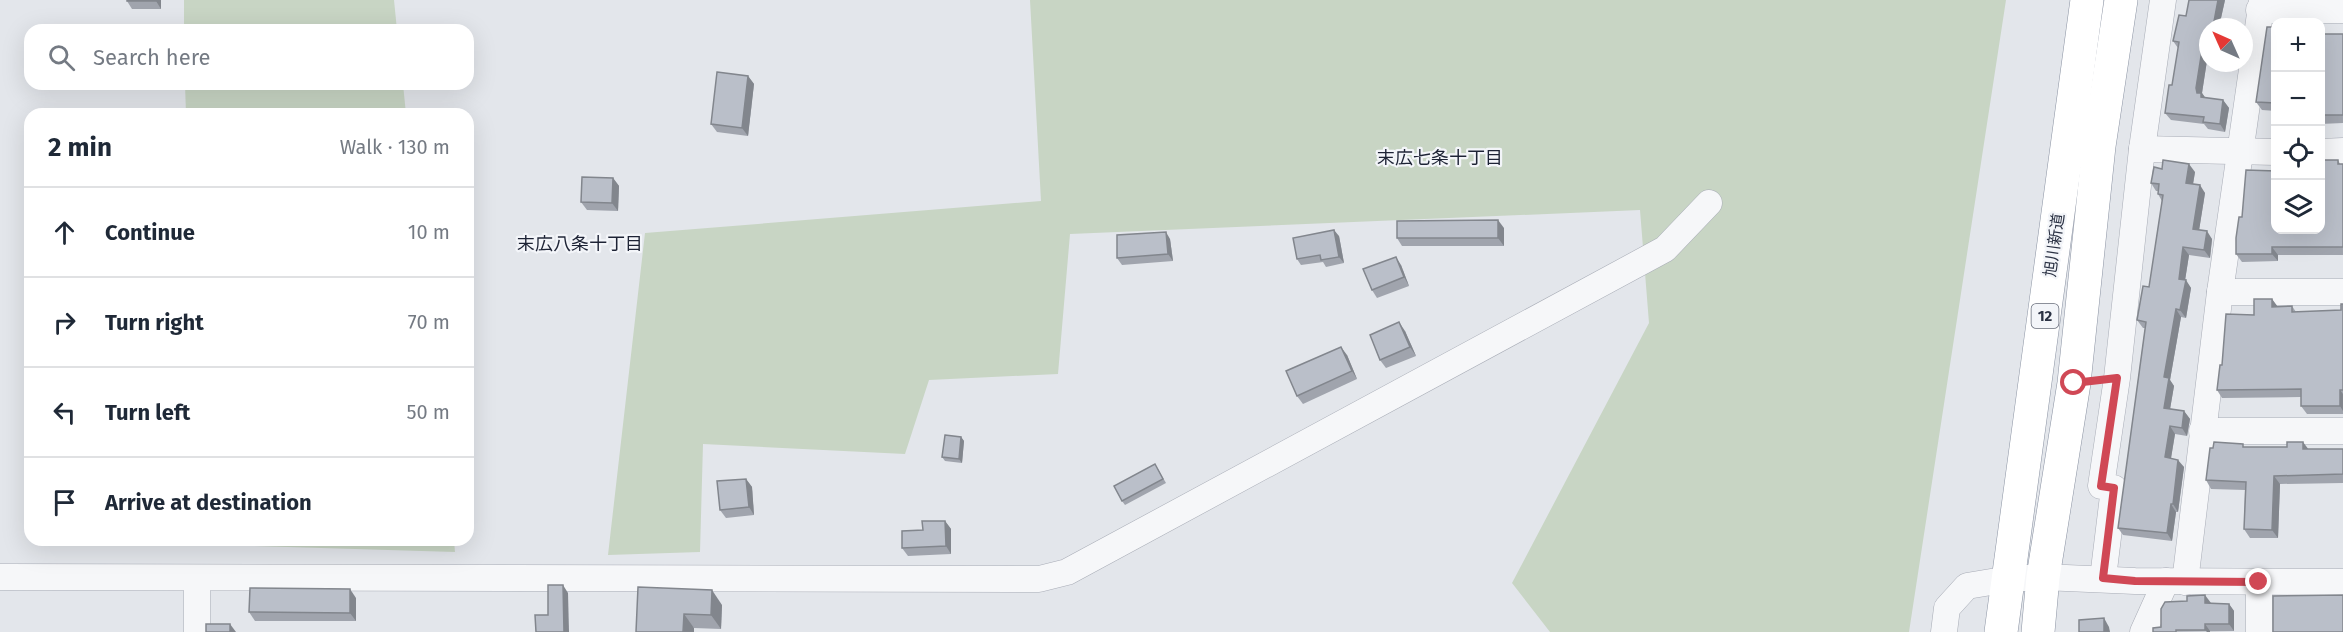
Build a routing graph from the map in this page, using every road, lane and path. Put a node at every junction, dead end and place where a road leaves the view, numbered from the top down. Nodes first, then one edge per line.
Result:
1 (2087, 0) edge
2 (2260, 5) edge
3 (2120, 7) edge
4 (2162, 9) edge
5 (2343, 10) edge
6 (2142, 149) junction
7 (2271, 152) edge
8 (2325, 152) edge
9 (2343, 152) edge
10 (2238, 153) junction
11 (1709, 203) dead end
12 (2220, 292) junction
13 (2343, 292) edge
14 (2117, 378) junction
15 (2074, 383) junction
16 (2202, 431) junction
17 (2343, 431) edge
18 (0, 577) edge
19 (2043, 577) junction
20 (197, 578) junction
21 (2103, 578) junction
22 (2009, 579) junction
23 (2176, 581) junction
24 (2259, 582) junction
25 (2343, 582) edge
26 (197, 632) edge
27 (1944, 632) edge
28 (2001, 632) edge
29 (2038, 632) edge
30 (2143, 632) edge
31 (2259, 632) edge

1 - 22 highway, 旭川新道 / 12
2 - 5 street
2 - 10 street
3 - 4 street
3 - 15 highway, 旭川新道 / 12
4 - 6 street
6 - 10 street
6 - 14 street
7 - 10 street
8 - 9 street
10 - 12 street
11 - 20 street
12 - 13 street
12 - 16 street
14 - 15 street
14 - 21 street
15 - 19 highway, 旭川新道 / 12
16 - 17 street
16 - 23 street
18 - 20 street
19 - 21 street
19 - 22 street
19 - 29 highway, 旭川新道 / 12
20 - 26 street
21 - 23 street
22 - 27 street
22 - 28 highway, 旭川新道 / 12
23 - 24 street
23 - 30 street
24 - 25 street
24 - 31 street

